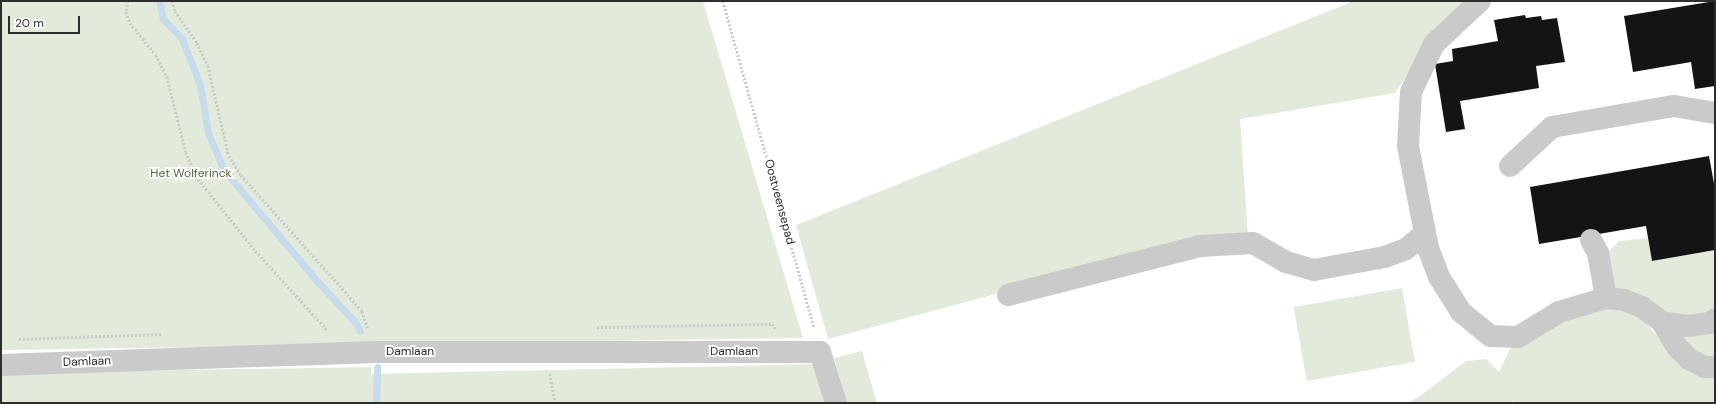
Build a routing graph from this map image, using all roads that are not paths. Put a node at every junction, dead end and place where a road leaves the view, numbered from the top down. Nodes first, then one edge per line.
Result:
1 (1480, 1) edge
2 (1715, 113) edge
3 (1510, 166) dead end
4 (1425, 233) junction
5 (1591, 240) dead end
6 (1008, 295) dead end
7 (1606, 298) junction
8 (1715, 319) edge
9 (1662, 322) junction
10 (1, 365) edge
11 (1715, 367) edge
12 (836, 403) edge

1 - 4 street
2 - 3 street
4 - 6 street
4 - 7 street
5 - 7 street
7 - 9 street
8 - 9 street
9 - 11 street
10 - 12 street, Damlaan

